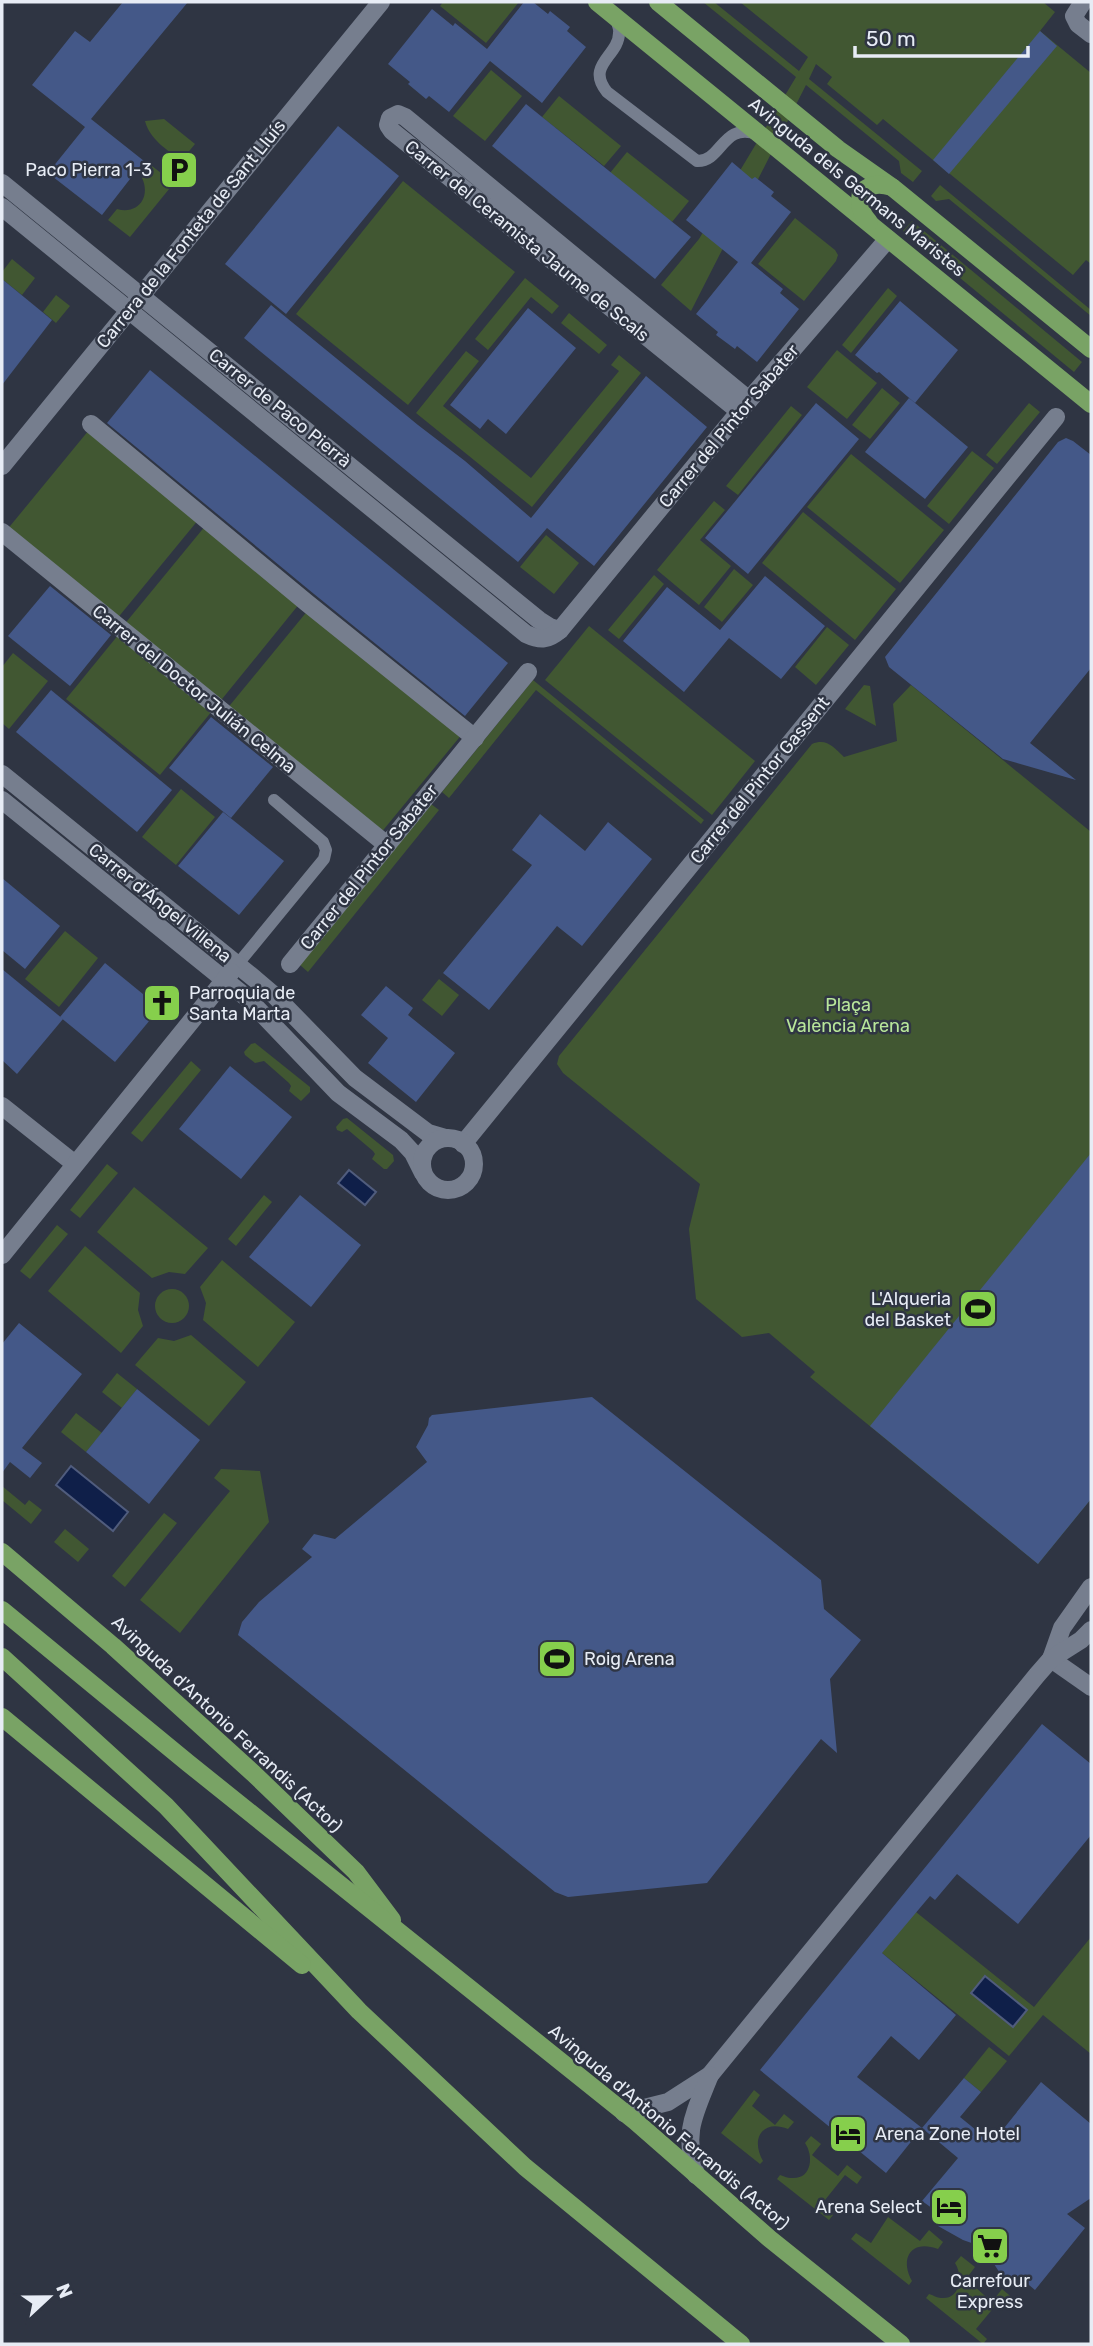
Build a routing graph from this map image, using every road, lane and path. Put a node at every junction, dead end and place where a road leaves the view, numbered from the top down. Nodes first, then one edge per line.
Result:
1 (382, 2) edge
2 (597, 2) edge
3 (657, 2) edge
4 (1078, 9) edge
5 (614, 16) junction
6 (1091, 34) edge
7 (759, 135) junction
8 (2, 183) edge
9 (892, 187) junction
10 (2, 207) edge
11 (871, 225) junction
12 (888, 239) junction
13 (142, 295) junction
14 (128, 311) junction
15 (1091, 349) edge
16 (1091, 404) edge
17 (745, 406) junction
18 (1056, 417) dead end
19 (91, 424) dead end
20 (2, 466) edge
21 (2, 531) edge
22 (560, 630) junction
23 (528, 672) dead end
24 (475, 738) junction
25 (2, 774) edge
26 (2, 800) edge
27 (274, 800) dead end
28 (387, 845) junction
29 (290, 964) dead end
30 (237, 965) junction
31 (225, 980) junction
32 (2, 1106) edge
33 (445, 1138) junction
34 (463, 1144) junction
35 (75, 1164) junction
36 (423, 1173) junction
37 (2, 1255) edge
38 (2, 1552) edge
39 (1091, 1587) edge
40 (2, 1610) edge
41 (1062, 1628) junction
42 (1088, 1640) edge
43 (2, 1657) edge
44 (1051, 1659) junction
45 (1091, 1687) edge
46 (2, 1717) edge
47 (409, 1942) junction
48 (359, 2011) junction
49 (710, 2075) junction
50 (624, 2113) junction
51 (696, 2175) junction
52 (741, 2344) edge
53 (901, 2344) edge

1 - 13 street, Carrera de la Fonteta de Sant Lluís
2 - 5 main road, Avinguda dels Germans Maristes
3 - 9 main road, Avinguda dels Germans Maristes
4 - 6 street
5 - 7 main road, Avinguda dels Germans Maristes
5 - 7 lane
7 - 11 main road, Avinguda dels Germans Maristes
8 - 13 street, Carrer de Paco Pierrà
9 - 11 main road
9 - 15 main road, Avinguda dels Germans Maristes
10 - 14 street, Carrer de Paco Pierrà
11 - 12 main road, Avinguda dels Germans Maristes
12 - 16 main road, Avinguda dels Germans Maristes
12 - 17 street, Carrer del Pintor Sabater
13 - 14 street, Carrera de la Fonteta de Sant Lluís
13 - 22 street, Carrer de Paco Pierrà
14 - 20 street, Carrera de la Fonteta de Sant Lluís
14 - 22 street, Carrer de Paco Pierrà
17 - 17 street, Carrer del Ceramista Jaume de Scals
17 - 22 street, Carrer del Pintor Sabater
18 - 34 street, Carrer del Pintor Gassent
19 - 24 street
21 - 28 street, Carrer del Doctor Julián Celma
23 - 24 street, Carrer del Pintor Sabater
24 - 28 street, Carrer del Pintor Sabater
25 - 30 street, Carrer d'Ángel Villena
26 - 31 street, Carrer d'Ángel Villena
27 - 30 lane
28 - 29 street, Carrer del Pintor Sabater
30 - 31 street
30 - 33 street, Carrer d'Ángel Villena
31 - 35 street
31 - 36 street, Carrer d'Ángel Villena
32 - 35 street
33 - 34 street
33 - 36 street
34 - 36 street
35 - 37 street
38 - 47 main road, Avinguda d'Antonio Ferrandis (Actor)
39 - 41 street
40 - 47 main road, Avinguda d'Antonio Ferrandis (Actor)
41 - 42 street
41 - 44 street
42 - 44 street
43 - 48 main road
44 - 45 street
44 - 49 street
46 - 48 main road
47 - 50 main road, Avinguda d'Antonio Ferrandis (Actor)
48 - 52 main road
49 - 50 street
49 - 51 street
50 - 51 main road, Avinguda d'Antonio Ferrandis (Actor)
51 - 53 main road, Avinguda d'Antonio Ferrandis (Actor)

